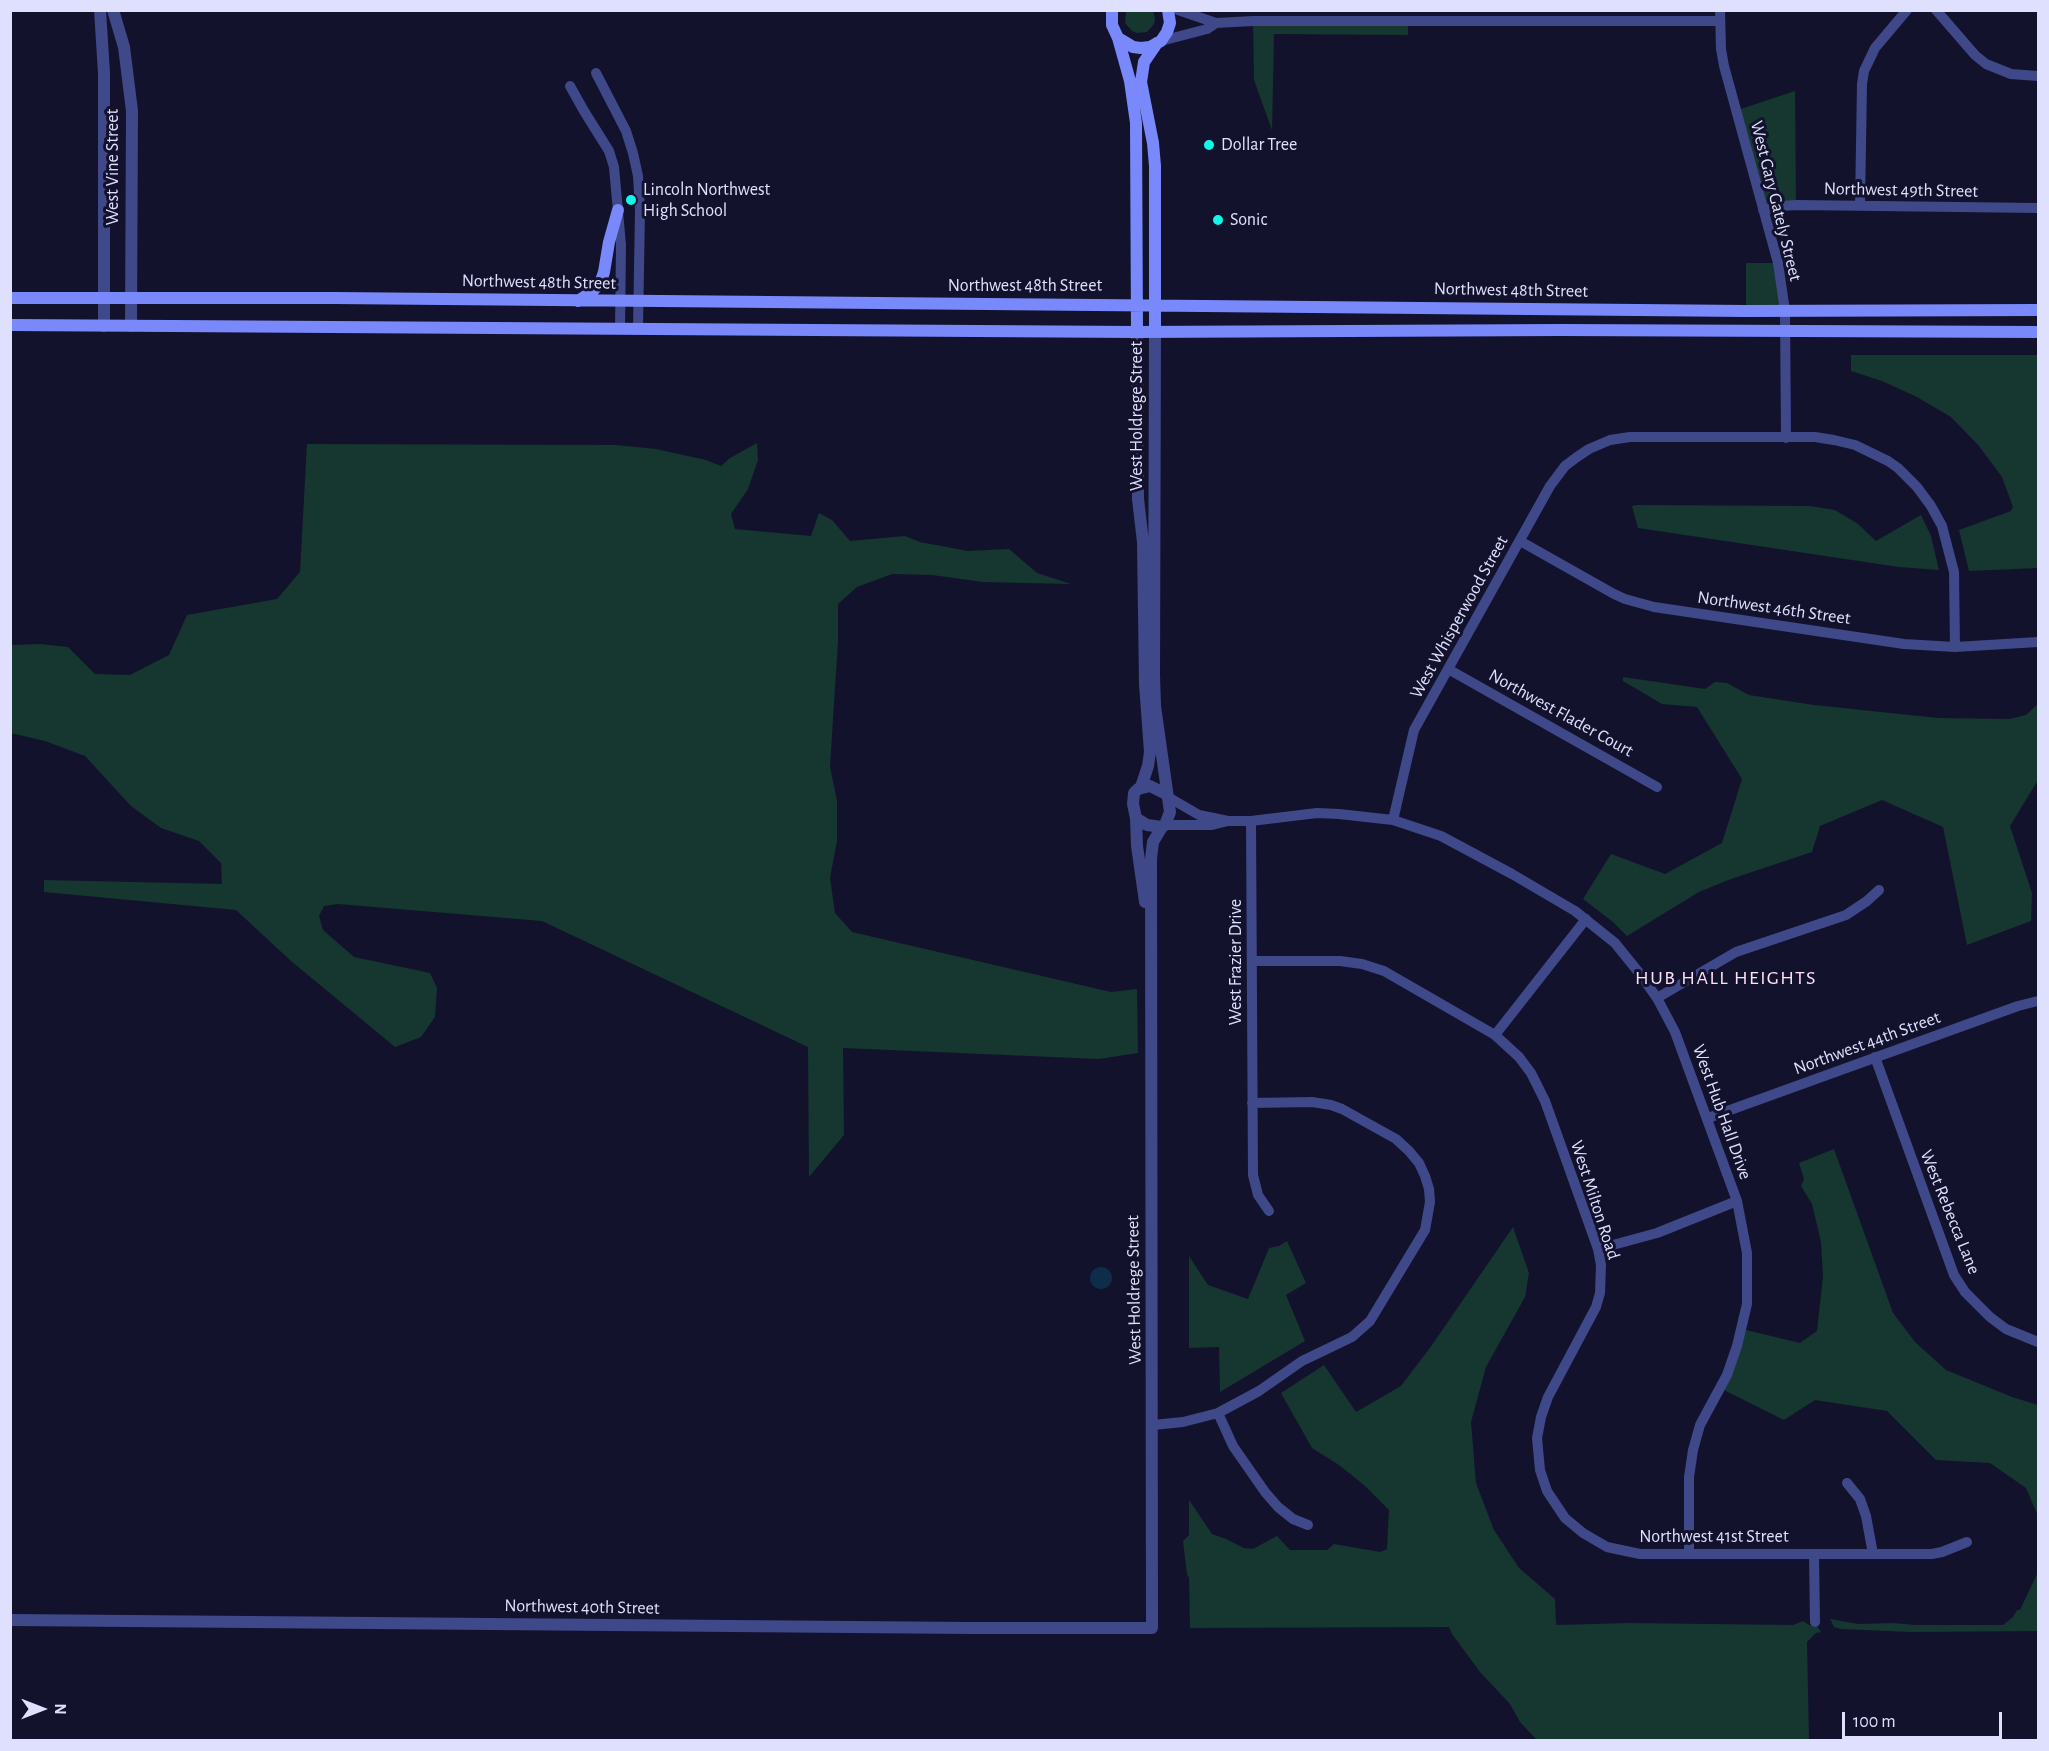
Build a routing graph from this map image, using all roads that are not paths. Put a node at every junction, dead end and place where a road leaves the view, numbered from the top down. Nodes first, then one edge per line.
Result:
1 (100, 10) edge
2 (113, 10) edge
3 (120, 10) edge
4 (1112, 10) edge
5 (1168, 10) edge
6 (1178, 10) edge
7 (1907, 10) edge
8 (1936, 10) edge
9 (1399, 15) edge
10 (1253, 16) edge
11 (1574, 16) edge
12 (1720, 16) edge
13 (1216, 23) junction
14 (120, 33) junction
15 (1118, 38) junction
16 (1159, 42) junction
17 (596, 73) dead end
18 (2038, 76) edge
19 (570, 86) dead end
20 (1860, 205) junction
21 (2038, 208) edge
22 (618, 210) junction
23 (1763, 210) junction
24 (10, 298) edge
25 (105, 299) junction
26 (131, 299) junction
27 (578, 301) junction
28 (621, 302) junction
29 (639, 302) junction
30 (1137, 304) junction
31 (1156, 304) junction
32 (1785, 310) junction
33 (2038, 310) edge
34 (10, 325) edge
35 (104, 326) junction
36 (130, 326) junction
37 (620, 329) junction
38 (638, 329) junction
39 (1137, 332) junction
40 (1155, 332) junction
41 (1785, 332) junction
42 (2038, 332) edge
43 (1786, 438) junction
44 (1520, 541) junction
45 (2038, 642) edge
46 (1955, 647) junction
47 (1449, 669) junction
48 (1141, 787) junction
49 (1657, 787) dead end
50 (1167, 795) junction
51 (1136, 818) junction
52 (1393, 820) junction
53 (1228, 821) junction
54 (1251, 821) junction
55 (1163, 826) junction
56 (1879, 890) dead end
57 (1586, 919) junction
58 (1150, 951) junction
59 (1252, 961) junction
60 (1657, 998) junction
61 (2038, 1001) edge
62 (1495, 1035) junction
63 (1875, 1057) junction
64 (1252, 1103) junction
65 (1708, 1118) junction
66 (1737, 1201) junction
67 (1269, 1211) dead end
68 (1598, 1249) junction
69 (2038, 1342) edge
70 (1218, 1413) junction
71 (1153, 1425) junction
72 (1847, 1483) dead end
73 (1565, 1518) joint
74 (1308, 1525) dead end
75 (1967, 1542) dead end
76 (1689, 1554) junction
77 (1814, 1554) junction
78 (1873, 1554) junction
79 (10, 1620) edge
80 (1815, 1622) dead end
81 (1152, 1628) joint

1 - 25 street, West Vine Street
2 - 14 street, West Vine Street
3 - 14 street
4 - 15 main road, West Holdrege Street
5 - 16 main road, West Holdrege Street
6 - 13 street
7 - 20 street
8 - 18 street
9 - 10 street
9 - 11 street
10 - 13 street
11 - 12 street
12 - 23 street, West Gary Gately Street
13 - 16 street
14 - 26 street, West Vine Street
15 - 16 main road
15 - 30 main road, West Holdrege Street
16 - 31 main road, West Holdrege Street
17 - 29 street
19 - 22 street
20 - 21 street, Northwest 49th Street
20 - 23 street, Northwest 49th Street
22 - 27 main road
22 - 28 street
23 - 32 street, West Gary Gately Street
24 - 25 main road, Northwest 48th Street
25 - 26 main road, Northwest 48th Street
25 - 35 street, West Vine Street
26 - 27 main road, Northwest 48th Street
26 - 36 street, West Vine Street
27 - 28 main road, Northwest 48th Street
28 - 29 main road, Northwest 48th Street
28 - 37 street
29 - 30 main road, Northwest 48th Street
29 - 38 street
30 - 31 main road, Northwest 48th Street
30 - 39 main road, West Holdrege Street
31 - 32 main road, Northwest 48th Street
31 - 40 main road, West Holdrege Street
32 - 33 main road, Northwest 48th Street
32 - 41 street, West Gary Gately Street
34 - 35 main road
35 - 36 main road
36 - 37 main road
37 - 38 main road
38 - 39 main road
39 - 40 main road
39 - 48 street, West Holdrege Street
40 - 41 main road
40 - 50 street, West Holdrege Street
41 - 42 main road
41 - 43 street, West Gary Gately Street
43 - 44 street, West Whisperwood Street
43 - 46 street, West Whisperwood Street
44 - 46 street, Northwest 46th Street
44 - 47 street, West Whisperwood Street
45 - 46 street, Northwest 46th Street
47 - 49 street, Northwest Flader Court
47 - 52 street, West Whisperwood Street
48 - 50 street
48 - 51 street
50 - 53 street
50 - 55 street
51 - 55 street
51 - 58 street, West Holdrege Street
52 - 54 street, West Hub Hall Drive
52 - 57 street, West Hub Hall Drive
53 - 54 street, West Hub Hall Drive
53 - 55 street
54 - 59 street, West Frazier Drive
55 - 58 street, West Holdrege Street
56 - 60 street
57 - 60 street, West Hub Hall Drive
57 - 62 street
58 - 71 street, West Holdrege Street
59 - 62 street, West Milton Road
59 - 64 street, West Frazier Drive
60 - 65 street, West Hub Hall Drive
61 - 63 street, Northwest 44th Street
62 - 68 street, West Milton Road
63 - 65 street, Northwest 44th Street
63 - 69 street, West Rebecca Lane
64 - 67 street, West Frazier Drive
64 - 70 street
65 - 66 street, West Hub Hall Drive
66 - 68 street
66 - 76 street, West Hub Hall Drive
68 - 73 street, West Milton Road
70 - 71 street
70 - 74 street
71 - 81 street, West Holdrege Street
72 - 78 street
73 - 76 street, Northwest 41st Street
75 - 78 street, Northwest 41st Street
76 - 77 street, Northwest 41st Street
77 - 78 street, Northwest 41st Street
77 - 80 street
79 - 81 street, Northwest 40th Street

